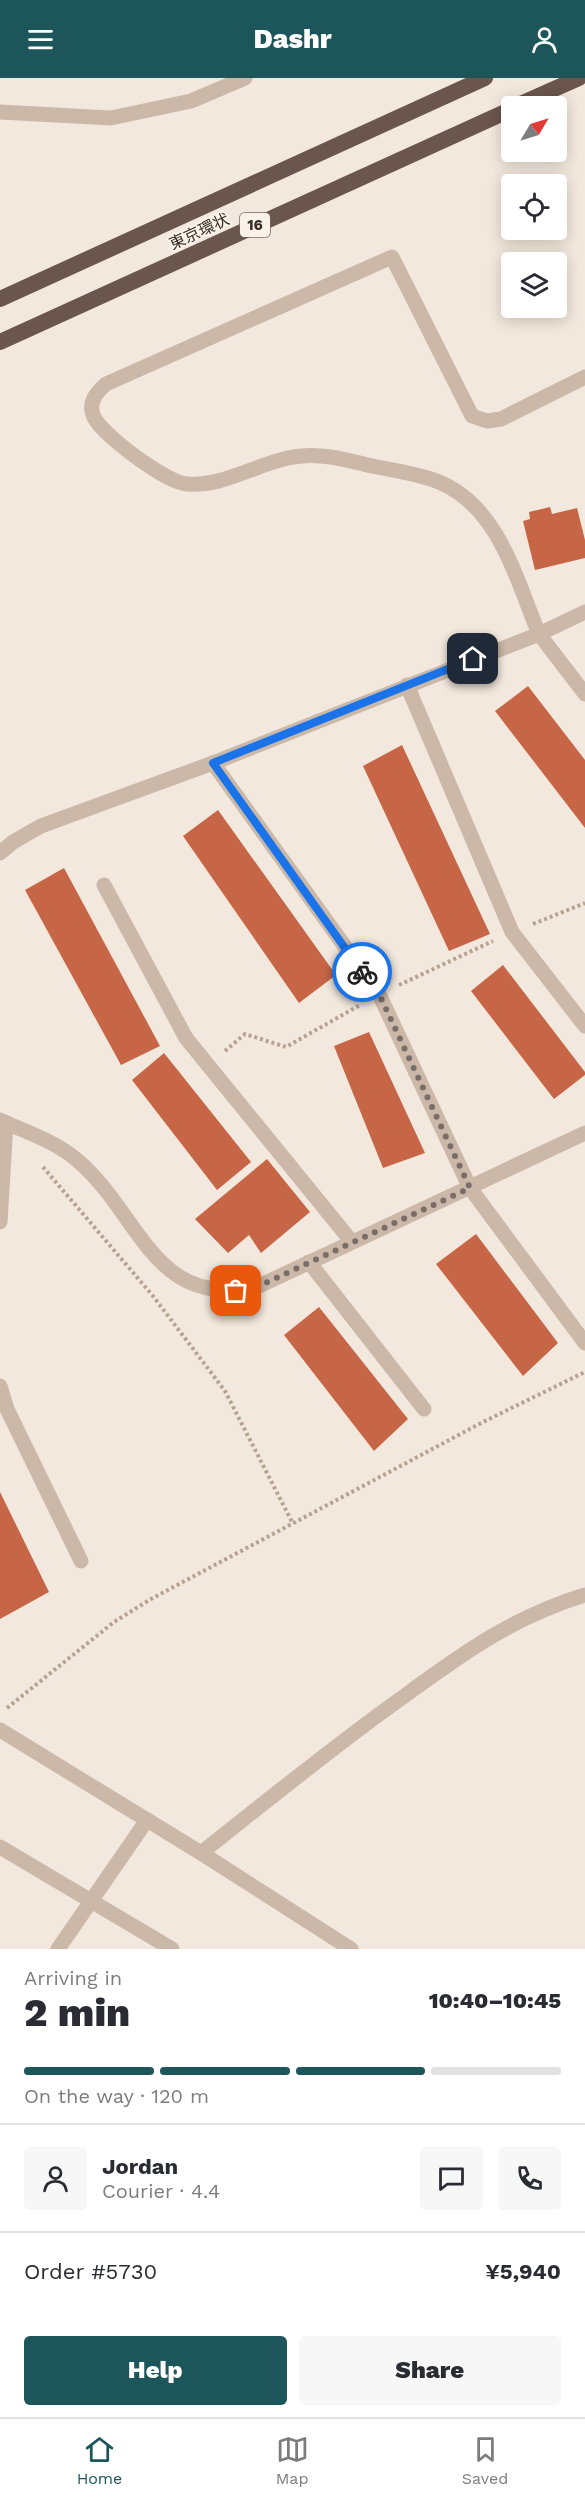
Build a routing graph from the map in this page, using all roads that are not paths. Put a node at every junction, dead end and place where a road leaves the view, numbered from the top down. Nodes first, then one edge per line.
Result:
1 (245, 78) edge
2 (485, 78) edge
3 (579, 78) edge
4 (538, 96) edge
5 (0, 112) edge
6 (501, 114) edge
7 (0, 299) edge
8 (0, 342) edge
9 (585, 377) edge
10 (585, 612) edge
11 (539, 634) junction
12 (407, 685) junction
13 (585, 693) edge
14 (213, 763) junction
15 (0, 853) edge
16 (104, 885) dead end
17 (585, 1026) edge
18 (3, 1121) edge
19 (585, 1133) edge
20 (470, 1188) junction
21 (0, 1222) edge
22 (352, 1242) junction
23 (309, 1262) junction
24 (585, 1343) edge
25 (0, 1386) edge
26 (424, 1409) dead end
27 (81, 1561) dead end
28 (585, 1595) edge
29 (0, 1730) edge
30 (147, 1820) junction
31 (0, 1846) edge
32 (201, 1853) junction
33 (91, 1901) junction
34 (58, 1949) edge
35 (172, 1949) edge
36 (351, 1949) edge

1 - 5 street
2 - 7 highway, 東京環状 / 16
3 - 4 highway
6 - 8 highway, 東京環状 / 16
9 - 11 street
10 - 11 street
11 - 12 street
11 - 13 street
12 - 14 street
12 - 17 street
14 - 15 street
14 - 20 street
16 - 22 street
18 - 21 street
18 - 23 street
19 - 20 street
20 - 22 street
20 - 24 street
22 - 23 street
23 - 26 street
25 - 27 street
28 - 32 street
29 - 30 street
30 - 32 street
30 - 33 street
31 - 33 street
32 - 36 street
33 - 34 street
33 - 35 street

